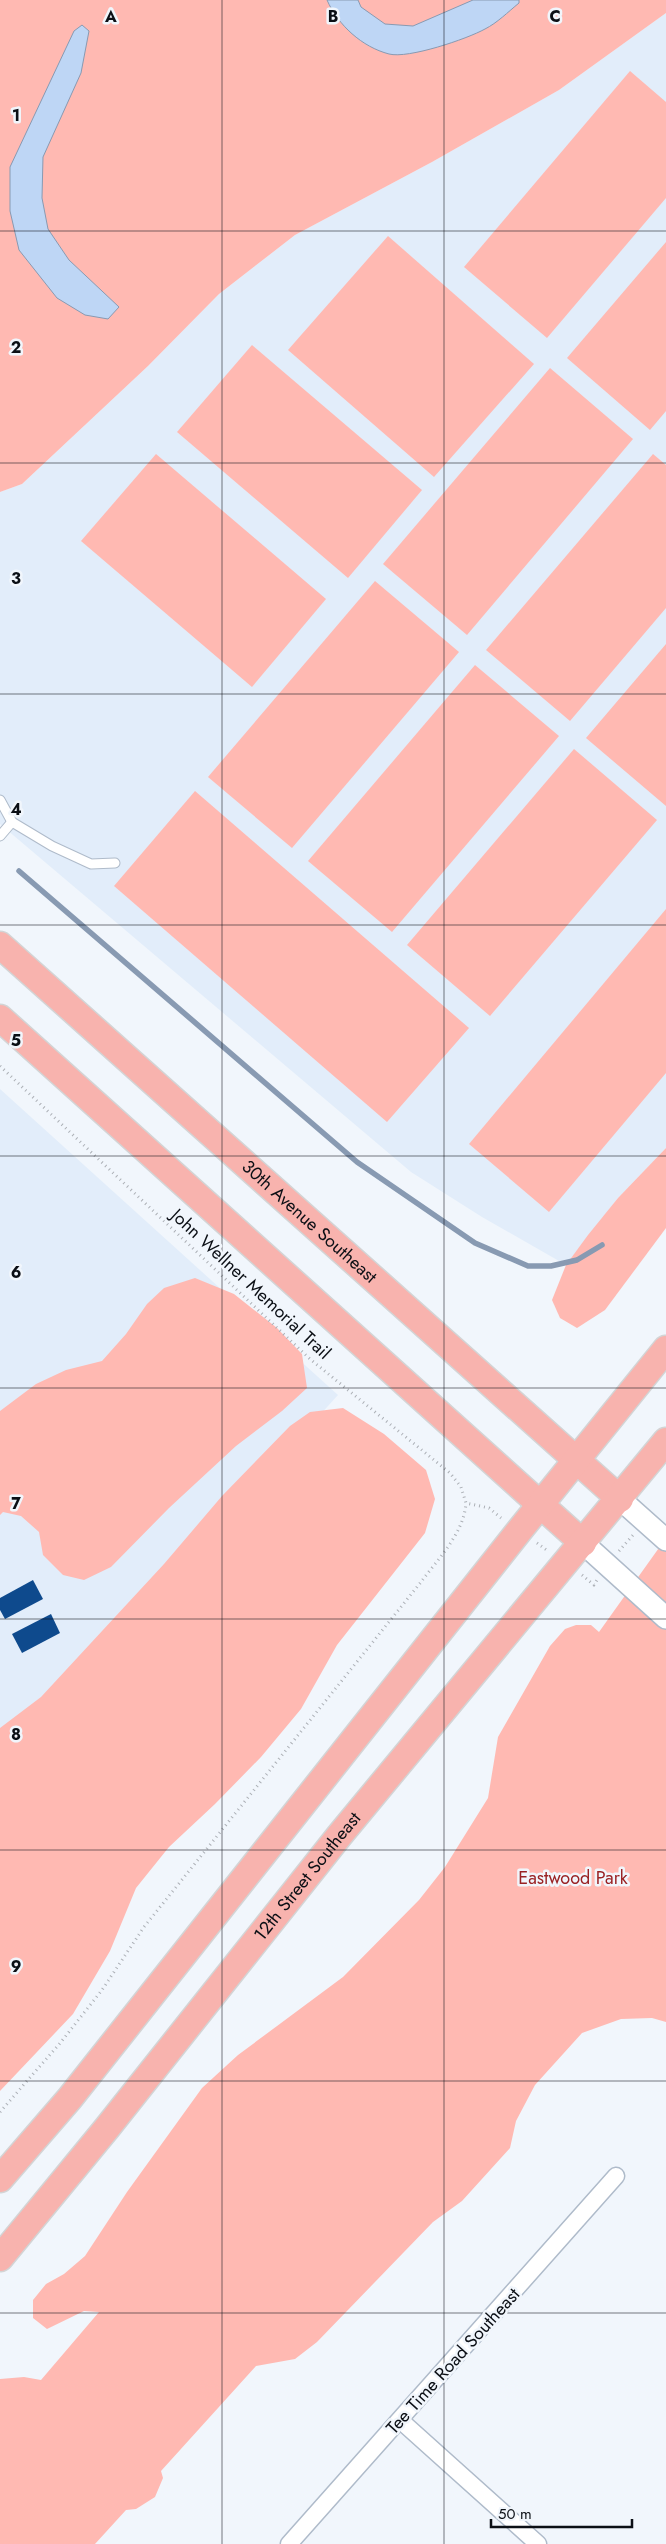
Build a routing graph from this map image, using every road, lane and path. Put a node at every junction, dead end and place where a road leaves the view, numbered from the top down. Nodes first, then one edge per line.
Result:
1 (0, 800) edge
2 (12, 822) junction
3 (0, 836) edge
4 (115, 863) dead end
5 (0, 945) edge
6 (0, 1018) edge
7 (0, 1066) edge
8 (666, 1349) edge
9 (666, 1441) edge
10 (576, 1461) junction
11 (620, 1498) junction
12 (466, 1503) junction
13 (540, 1504) junction
14 (645, 1521) junction
15 (519, 1531) junction
16 (666, 1540) edge
17 (583, 1543) junction
18 (566, 1563) junction
19 (608, 1566) junction
20 (666, 1618) edge
21 (0, 2112) edge
22 (616, 2176) dead end
23 (0, 2179) edge
24 (0, 2258) edge
25 (400, 2420) junction
26 (289, 2544) edge
27 (538, 2544) edge

1 - 2 lane
2 - 3 lane
2 - 4 lane
5 - 10 main road, 30th Avenue Southeast
6 - 13 main road
7 - 12 path, John Wellner Memorial Trail
8 - 10 main road
9 - 11 main road, 12th Street Southeast
10 - 11 main road, 30th Avenue Southeast
10 - 13 main road
11 - 14 street
11 - 17 main road, 12th Street Southeast
12 - 15 path
12 - 21 path
13 - 15 main road
13 - 17 main road
14 - 16 street
14 - 19 path
15 - 18 path
15 - 23 main road
17 - 18 main road, 12th Street Southeast
17 - 19 street
18 - 19 path
18 - 24 main road, 12th Street Southeast
19 - 20 street
22 - 25 street, Tee Time Road Southeast
25 - 26 street, Tee Time Road Southeast
25 - 27 street

